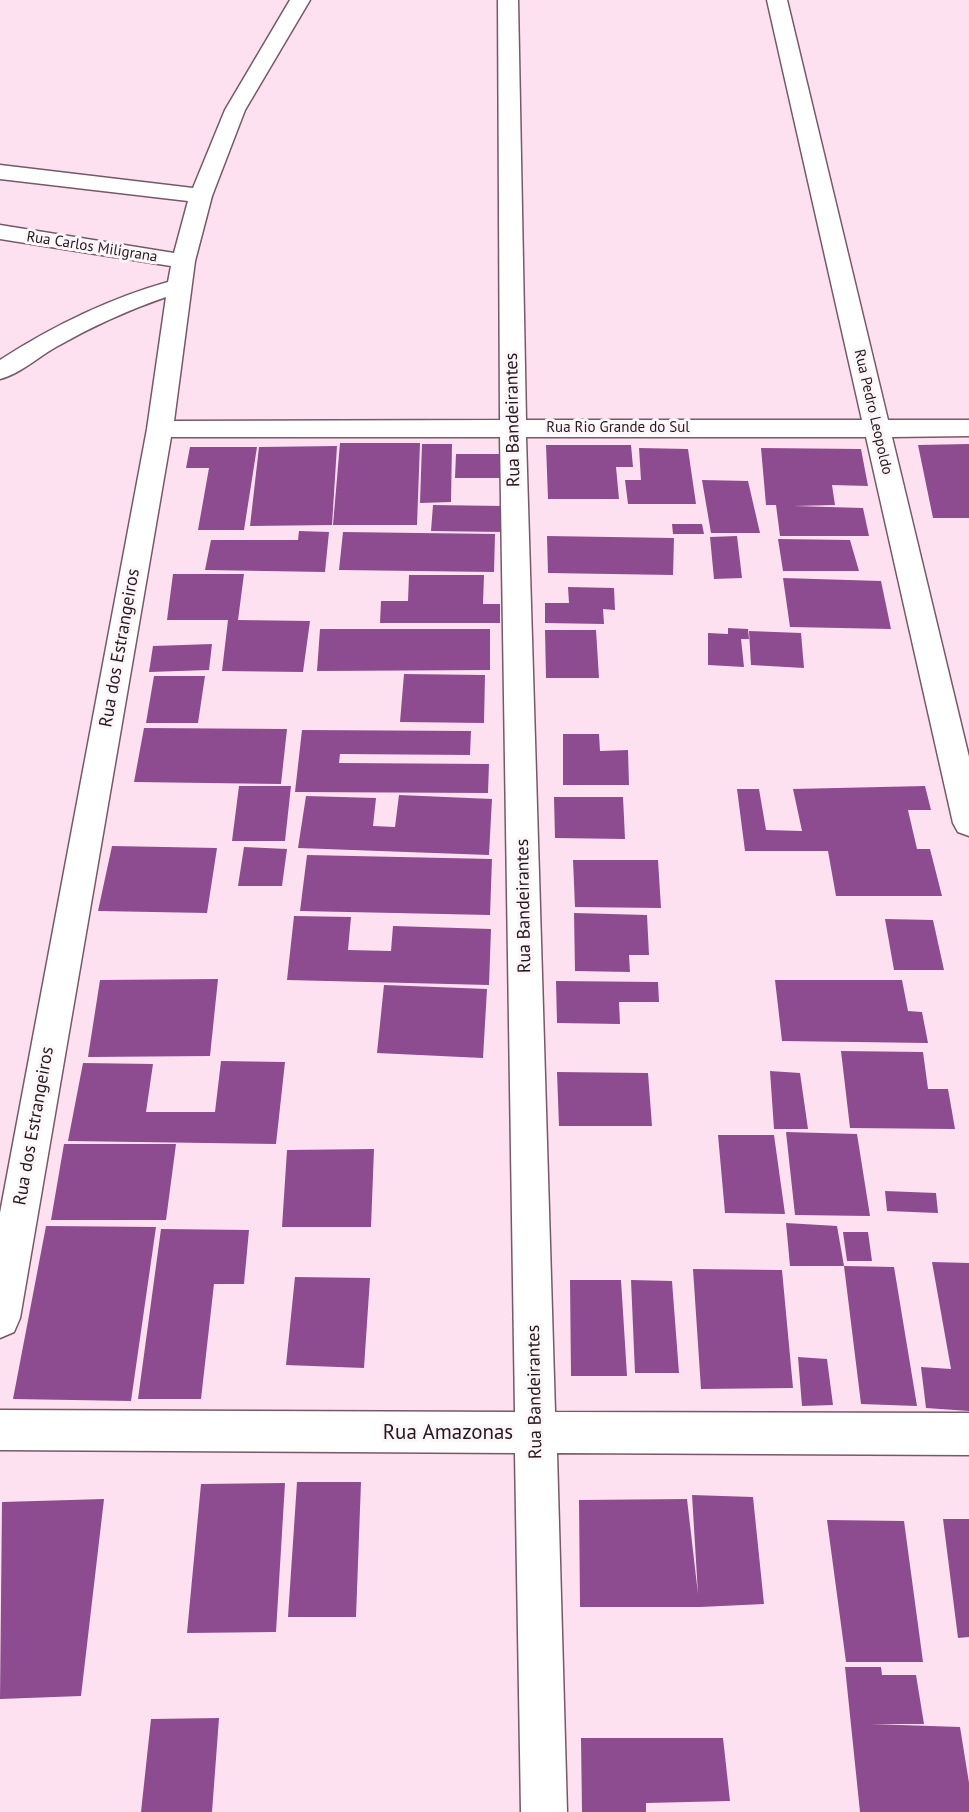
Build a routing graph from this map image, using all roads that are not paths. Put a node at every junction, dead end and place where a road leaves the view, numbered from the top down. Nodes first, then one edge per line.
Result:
1 (300, 0) edge
2 (508, 0) edge
3 (777, 0) edge
4 (0, 172) edge
5 (201, 196) junction
6 (0, 232) edge
7 (181, 274) junction
8 (0, 371) edge
9 (513, 428) junction
10 (969, 428) edge
11 (160, 429) junction
12 (877, 429) junction
13 (969, 823) edge
14 (0, 1318) edge
15 (0, 1430) edge
16 (536, 1433) junction
17 (969, 1434) edge
18 (544, 1812) edge

1 - 5 street, Rua dos Estrangeiros
2 - 9 street, Rua Bandeirantes
3 - 12 street, Rua Pedro Leopoldo
4 - 5 street
5 - 7 street, Rua dos Estrangeiros
6 - 7 street, Rua Carlos Miligrana
7 - 8 street
7 - 11 street, Rua dos Estrangeiros
9 - 11 street, Rua Rio Grande do Sul
9 - 12 street, Rua Rio Grande do Sul
9 - 16 street, Rua Bandeirantes
10 - 12 street, Rua Rio Grande do Sul
11 - 14 street, Rua dos Estrangeiros
12 - 13 street, Rua Pedro Leopoldo
15 - 16 street, Rua Amazonas
16 - 17 street, Rua Amazonas
16 - 18 street, Rua Bandeirantes

